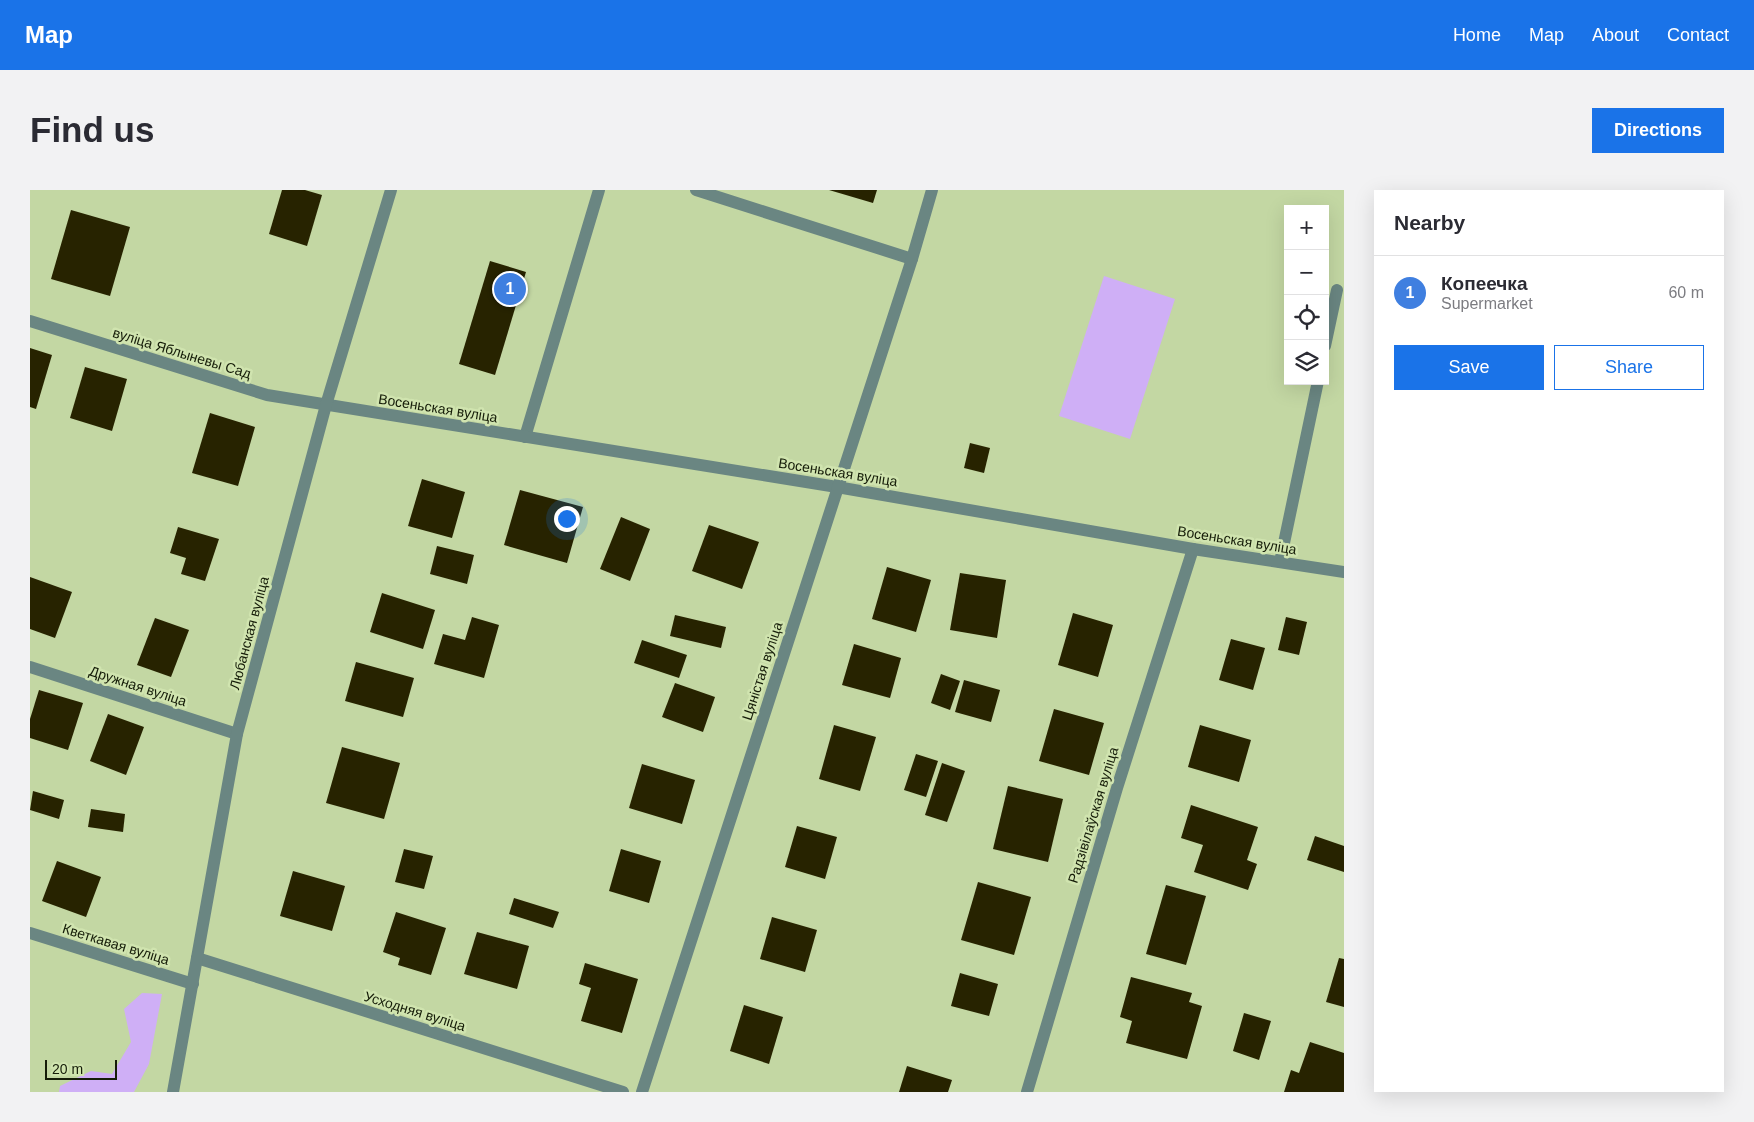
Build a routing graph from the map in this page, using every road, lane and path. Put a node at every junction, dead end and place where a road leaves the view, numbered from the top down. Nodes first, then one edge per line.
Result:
1 (391, 190) edge
2 (599, 190) edge
3 (696, 190) edge
4 (932, 190) edge
5 (912, 259) junction
6 (1337, 290) dead end
7 (30, 321) edge
8 (1326, 340) edge
9 (1317, 385) edge
10 (326, 405) junction
11 (525, 437) junction
12 (837, 487) junction
13 (1193, 548) junction
14 (1280, 562) junction
15 (1344, 572) edge
16 (30, 667) edge
17 (237, 734) junction
18 (30, 933) edge
19 (197, 958) junction
20 (193, 984) junction
21 (173, 1092) edge
22 (623, 1092) edge
23 (642, 1092) edge
24 (1027, 1092) edge

1 - 10 street, Любанская вуліца
2 - 11 street
3 - 5 street
4 - 5 street, Цяністая вуліца
5 - 12 street, Цяністая вуліца
6 - 8 street
7 - 10 street, вуліца Яблыневы Сад
9 - 14 street
10 - 11 street, Восеньская вуліца
10 - 17 street, Любанская вуліца
11 - 12 street, Восеньская вуліца
12 - 13 street, Восеньская вуліца
12 - 23 street, Цяністая вуліца
13 - 14 street, Восеньская вуліца
13 - 24 street, Радзівілаўская вуліца
14 - 15 street, Восеньская вуліца
16 - 17 street, Дружная вуліца
17 - 19 street, Любанская вуліца
18 - 20 street, Кветкавая вуліца
19 - 20 street, Любанская вуліца
19 - 22 street, Усходняя вуліца
20 - 21 street, Любанская вуліца

